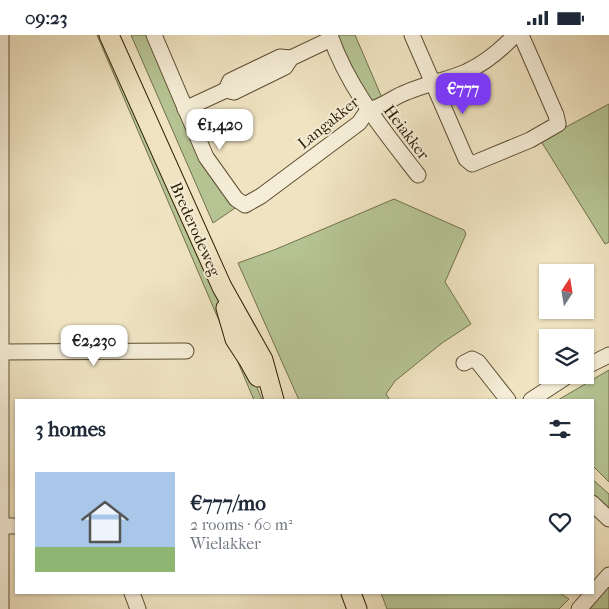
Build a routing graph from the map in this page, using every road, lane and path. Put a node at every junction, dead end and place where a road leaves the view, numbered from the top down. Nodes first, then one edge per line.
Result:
1 (1, 35) edge
2 (109, 35) edge
3 (154, 35) edge
4 (412, 35) edge
5 (515, 35) edge
6 (521, 35) edge
7 (330, 37) edge
8 (433, 83) junction
9 (185, 109) junction
10 (368, 110) junction
11 (418, 175) dead end
12 (222, 287) junction
13 (1, 293) edge
14 (186, 351) dead end
15 (1, 353) edge
16 (609, 355) edge
17 (594, 362) edge
18 (464, 363) dead end
19 (555, 384) edge
20 (0, 389) edge
21 (269, 399) edge
22 (274, 399) edge
23 (507, 399) edge
24 (533, 399) edge
25 (594, 505) edge
26 (609, 519) edge
27 (1, 526) edge
28 (15, 526) edge
29 (609, 575) edge
30 (594, 592) edge
31 (132, 594) edge
32 (351, 594) edge
33 (592, 594) edge
34 (1, 609) edge
35 (138, 609) edge
36 (357, 609) edge
37 (579, 609) edge

1 - 13 street
2 - 12 main road, Brederodeweg
3 - 9 street
4 - 8 street
5 - 8 street, Langakker
6 - 8 street
7 - 9 street
7 - 10 street, Heiakker
8 - 10 street, Langakker
9 - 10 street, Langakker
10 - 11 street, Heiakker
12 - 21 main road, Brederodeweg
12 - 22 main road, Brederodeweg
13 - 15 street
14 - 15 street
15 - 20 street
16 - 17 street
18 - 23 street
19 - 24 street
20 - 27 street
25 - 26 street
27 - 28 street
27 - 34 street
29 - 30 street
31 - 35 street
32 - 36 main road
33 - 37 street

